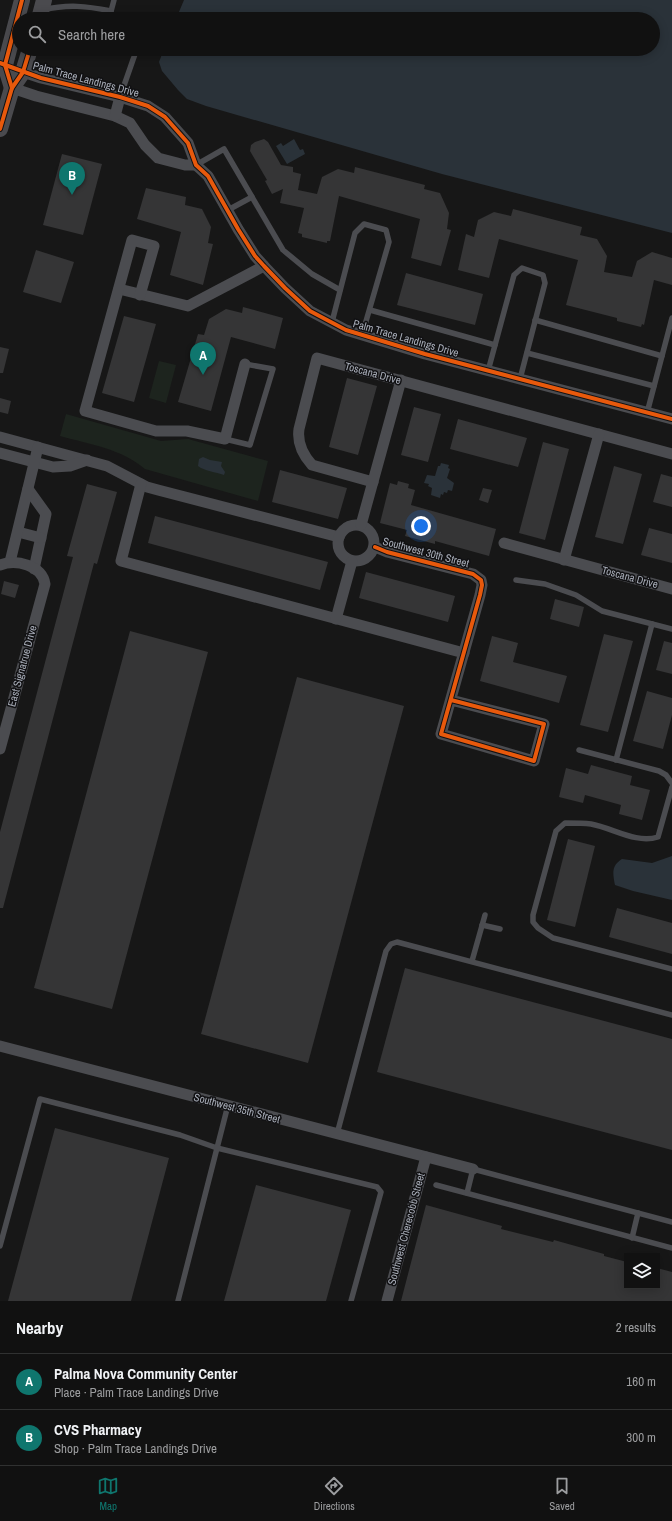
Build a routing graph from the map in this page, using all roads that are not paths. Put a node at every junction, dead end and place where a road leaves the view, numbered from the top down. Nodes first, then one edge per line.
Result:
1 (22, 0) edge
2 (114, 0) edge
3 (75, 2) edge
4 (41, 10) edge
5 (111, 11) joint
6 (18, 12) edge
7 (12, 34) edge
8 (28, 56) edge
9 (134, 56) edge
10 (3, 64) edge
11 (23, 72) junction
12 (6, 86) edge
13 (120, 97) junction
14 (115, 116) junction
15 (0, 129) edge
16 (196, 165) junction
17 (252, 197) junction
18 (228, 210) junction
19 (264, 266) junction
20 (119, 289) junction
21 (340, 290) junction
22 (140, 295) junction
23 (370, 310) junction
24 (672, 318) edge
25 (535, 320) junction
26 (332, 322) junction
27 (362, 335) junction
28 (495, 345) junction
29 (527, 353) junction
30 (662, 356) junction
31 (245, 364) joint
32 (488, 371) junction
33 (520, 379) junction
34 (400, 380) junction
35 (654, 386) junction
36 (647, 413) junction
37 (672, 420) edge
38 (599, 434) junction
39 (0, 437) edge
40 (225, 439) junction
41 (38, 447) junction
42 (0, 453) edge
43 (672, 454) edge
44 (87, 460) junction
45 (35, 462) junction
46 (374, 482) junction
47 (141, 484) junction
48 (28, 489) junction
49 (362, 525) junction
50 (18, 532) junction
51 (339, 537) junction
52 (41, 538) junction
53 (504, 543) dead end
54 (375, 547) junction
55 (564, 560) junction
56 (352, 561) junction
57 (5, 563) edge
58 (34, 569) junction
59 (516, 580) dead end
60 (672, 589) edge
61 (336, 619) junction
62 (652, 624) junction
63 (672, 629) edge
64 (464, 653) junction
65 (451, 700) junction
66 (0, 749) edge
67 (579, 750) dead end
68 (616, 760) junction
69 (672, 783) edge
70 (672, 787) edge
71 (485, 915) dead end
72 (482, 925) junction
73 (500, 929) dead end
74 (472, 961) junction
75 (672, 969) edge
76 (672, 1015) edge
77 (0, 1046) edge
78 (228, 1105) junction
79 (337, 1134) junction
80 (217, 1148) junction
81 (426, 1157) junction
82 (473, 1169) junction
83 (436, 1185) dead end
84 (467, 1193) junction
85 (638, 1213) junction
86 (672, 1222) edge
87 (632, 1238) junction
88 (0, 1246) edge
89 (672, 1248) edge
90 (178, 1301) edge
91 (351, 1301) edge
92 (387, 1301) edge

1 - 6 main road
2 - 5 lane
3 - 4 lane
3 - 5 lane
7 - 10 main road
8 - 11 main road
9 - 13 lane
10 - 11 main road
10 - 12 main road
11 - 12 main road
11 - 13 street, Palm Trace Landings Drive
12 - 14 street
12 - 15 main road
13 - 14 street
13 - 16 street, Palm Trace Landings Drive
14 - 16 street
16 - 17 lane
16 - 18 street, Palm Trace Landings Drive
17 - 18 lane
17 - 21 lane
18 - 19 street, Palm Trace Landings Drive
19 - 22 street
19 - 26 street, Palm Trace Landings Drive
20 - 22 street
20 - 22 street
20 - 40 street
21 - 23 lane
21 - 26 lane
23 - 27 lane
23 - 28 lane
24 - 30 lane
25 - 28 lane
25 - 29 lane
25 - 30 lane
26 - 27 street, Palm Trace Landings Drive
27 - 32 street, Palm Trace Landings Drive
28 - 32 lane
29 - 33 lane
29 - 35 lane
30 - 35 lane
31 - 40 street
31 - 40 lane
32 - 33 street, Palm Trace Landings Drive
33 - 36 street, Palm Trace Landings Drive
34 - 38 street, Toscana Drive
34 - 46 street
34 - 46 street, Toscana Drive
35 - 36 lane
36 - 37 street, Palm Trace Landings Drive
38 - 43 street, Toscana Drive
38 - 55 street
39 - 41 street
41 - 44 street
41 - 45 street
42 - 45 street
44 - 45 street
44 - 47 street
45 - 48 street
46 - 49 street
47 - 51 street
47 - 61 street
48 - 50 street
48 - 52 street
49 - 51 street
49 - 54 street
50 - 52 street
50 - 57 street
51 - 56 street
52 - 58 street
53 - 55 street, Toscana Drive
54 - 56 street
54 - 64 street, Southwest 30th Street
55 - 60 street, Toscana Drive
56 - 61 street
57 - 58 street
58 - 66 street, East Signatrue Drive
59 - 62 lane
61 - 64 street
62 - 63 lane
62 - 68 lane
64 - 65 street
65 - 65 street
67 - 68 lane
68 - 69 lane
70 - 75 lane
71 - 72 lane
72 - 73 lane
72 - 74 lane
74 - 76 lane
74 - 79 lane
77 - 78 street, Southwest 35th Street
78 - 79 street, Southwest 35th Street
78 - 80 lane
79 - 81 street, Southwest 35th Street
80 - 88 lane
80 - 90 lane
80 - 91 lane
81 - 82 street, Southwest 35th Street
81 - 92 street, Southwest Cherecobb Street
82 - 84 lane
82 - 85 lane
83 - 84 lane
84 - 87 lane
85 - 86 lane
85 - 87 lane
87 - 89 lane

